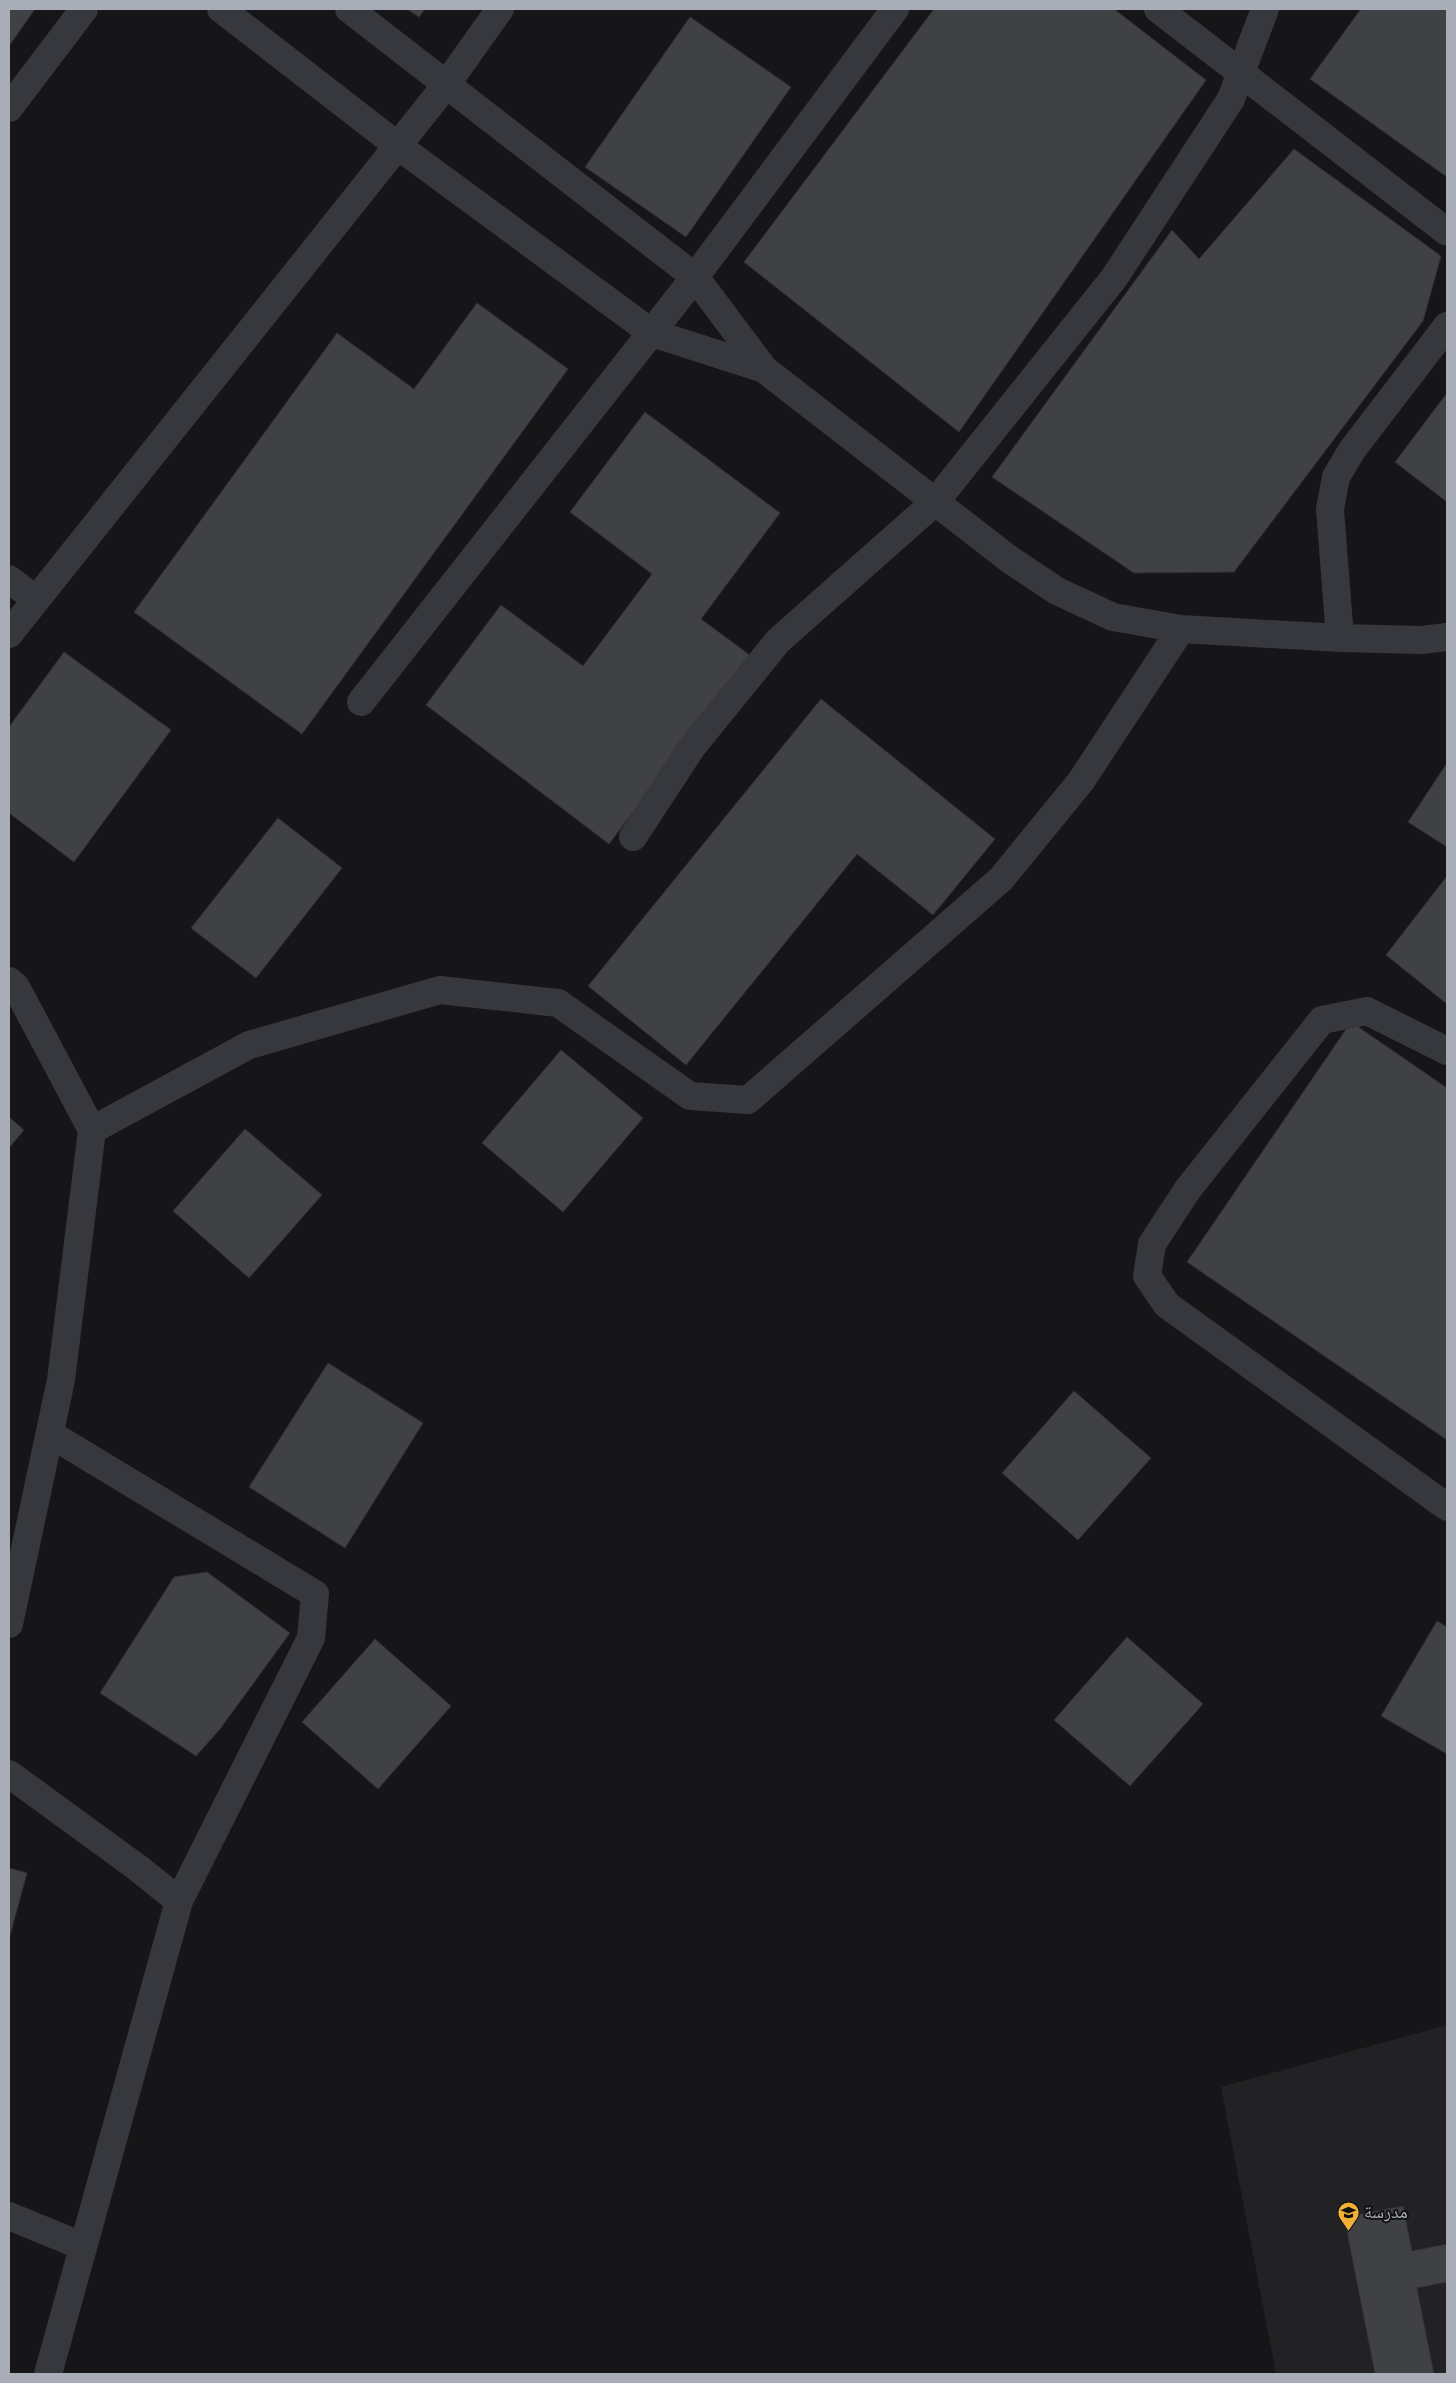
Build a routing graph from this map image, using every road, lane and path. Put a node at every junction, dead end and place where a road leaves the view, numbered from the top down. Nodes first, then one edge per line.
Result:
1 (84, 9) edge
2 (221, 9) edge
3 (349, 9) edge
4 (500, 9) edge
5 (895, 9) edge
6 (1158, 9) edge
7 (1265, 9) edge
8 (1241, 74) junction
9 (446, 85) junction
10 (9, 108) edge
11 (398, 146) junction
12 (1447, 232) edge
13 (695, 277) junction
14 (1447, 326) edge
15 (652, 333) junction
16 (764, 369) junction
17 (936, 501) junction
18 (9, 579) edge
19 (35, 599) junction
20 (1181, 629) junction
21 (9, 634) edge
22 (1447, 637) edge
23 (1340, 638) junction
24 (361, 702) dead end
25 (633, 837) dead end
26 (9, 982) edge
27 (1447, 1051) edge
28 (92, 1130) junction
29 (50, 1434) junction
30 (1447, 1507) edge
31 (9, 1624) edge
32 (9, 1774) edge
33 (179, 1901) junction
34 (9, 2216) edge
35 (82, 2246) junction
36 (48, 2374) edge

1 - 10 street
2 - 11 street
3 - 9 street
4 - 9 street
5 - 13 street
6 - 8 street
7 - 8 street
8 - 12 street
8 - 17 street
9 - 11 street
9 - 13 street
11 - 15 street
11 - 19 street
13 - 15 street
13 - 16 street
14 - 23 street
15 - 16 street
15 - 24 street
16 - 17 street
17 - 20 street
17 - 25 street
18 - 19 street
19 - 21 street
20 - 23 street
20 - 28 street
22 - 23 street
26 - 28 street
27 - 30 street
28 - 29 street
29 - 31 street
29 - 33 street
32 - 33 street
33 - 35 street
34 - 35 street
35 - 36 street

